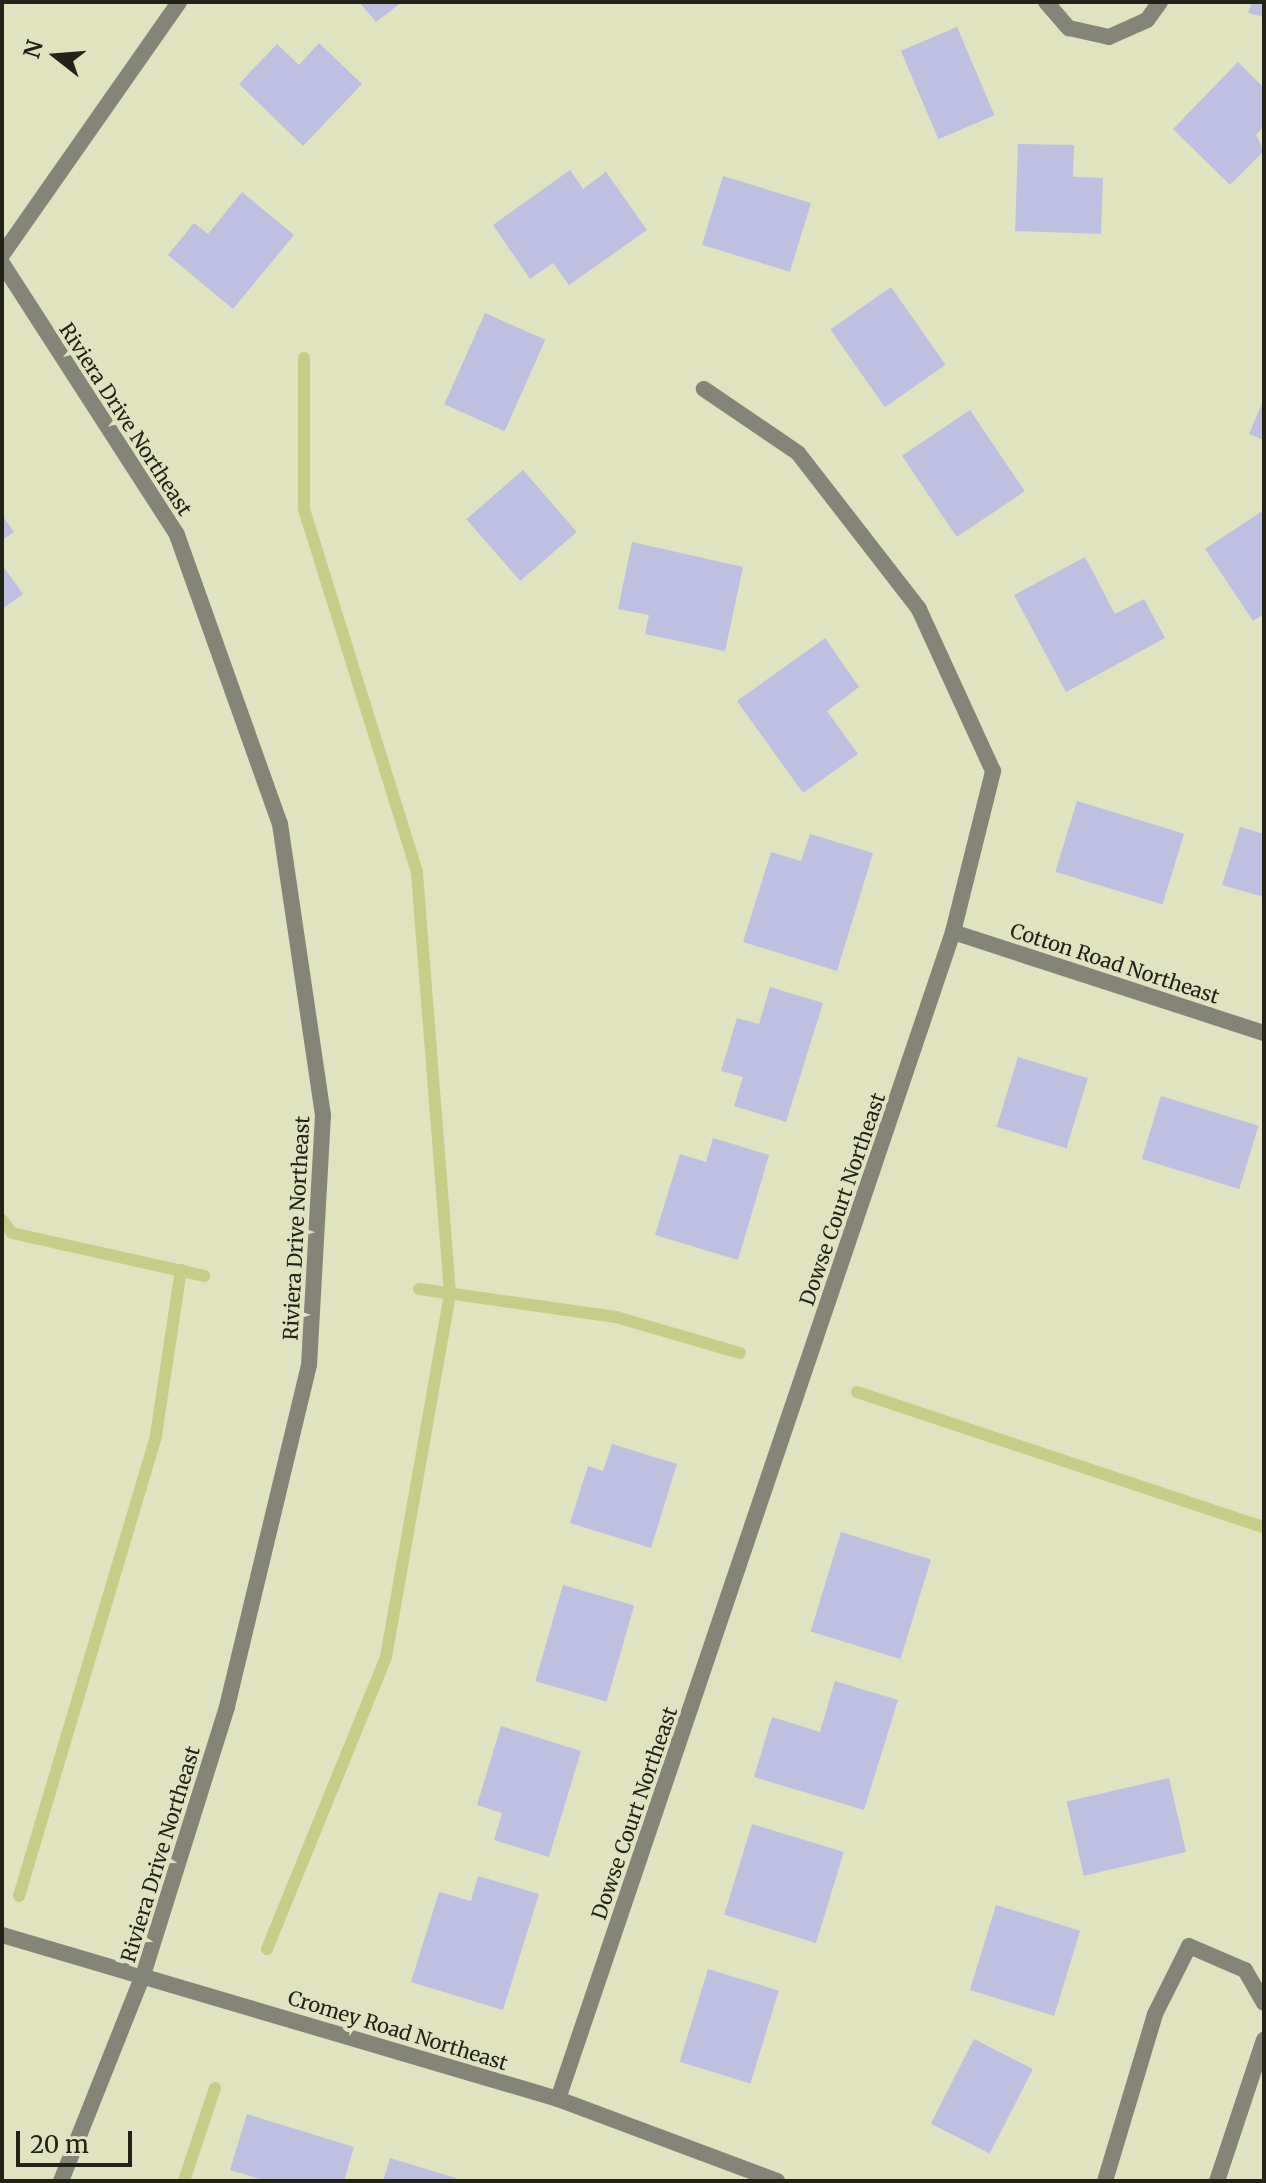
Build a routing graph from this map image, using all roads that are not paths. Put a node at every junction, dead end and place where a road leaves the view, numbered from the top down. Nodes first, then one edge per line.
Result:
1 (179, 2) edge
2 (1046, 2) edge
3 (1160, 2) edge
4 (2, 255) edge
5 (2, 263) edge
6 (704, 389) dead end
7 (953, 932) junction
8 (1264, 1033) edge
9 (2, 1935) edge
10 (143, 1975) junction
11 (1264, 2003) edge
12 (1264, 2040) edge
13 (558, 2099) junction
14 (61, 2181) edge
15 (777, 2181) edge
16 (1105, 2181) edge
17 (1217, 2181) edge

1 - 4 street
2 - 3 street
5 - 10 street, Riviera Drive Northeast
6 - 7 street, Dowse Court Northeast
7 - 8 street, Cotton Road Northeast
7 - 13 street, Dowse Court Northeast
9 - 10 street, Cromey Road Northeast
10 - 13 street, Cromey Road Northeast
10 - 14 street, Riviera Drive Northeast
11 - 16 street
12 - 17 street
13 - 15 street, Cromey Road Northeast

